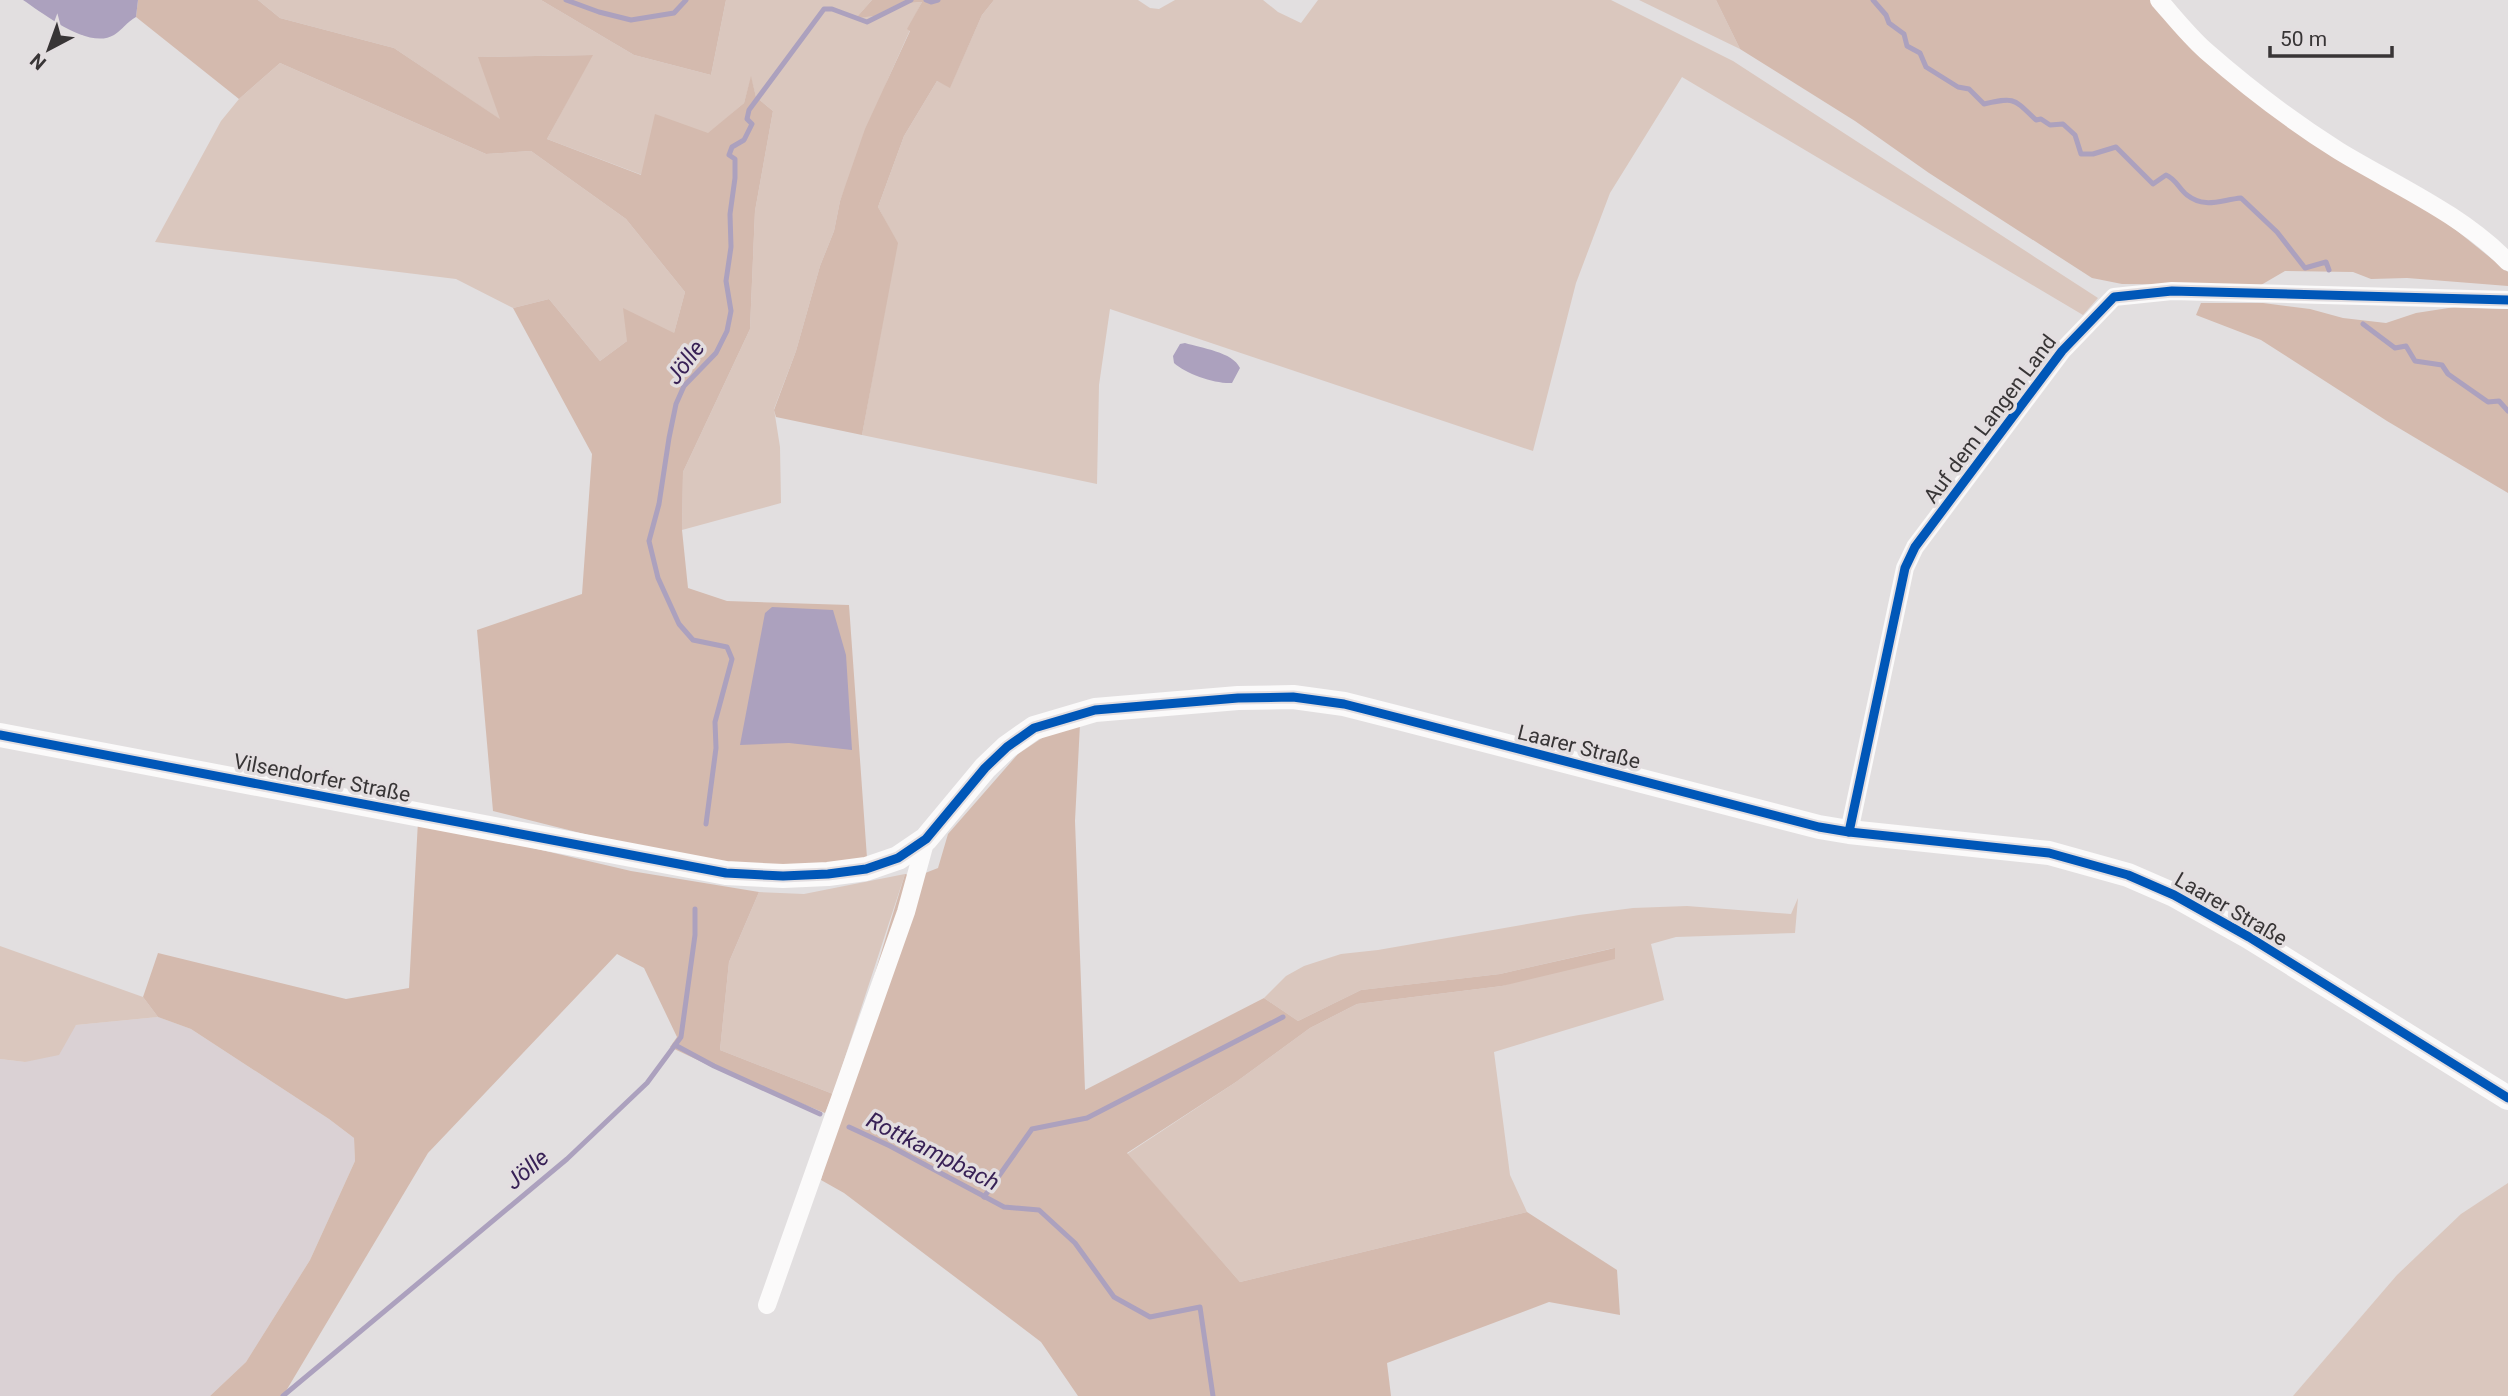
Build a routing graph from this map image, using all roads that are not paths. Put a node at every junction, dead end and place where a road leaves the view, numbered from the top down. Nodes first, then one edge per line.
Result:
1 (2159, 0) edge
2 (2508, 262) edge
3 (2508, 300) edge
4 (0, 735) edge
5 (1849, 832) junction
6 (926, 839) junction
7 (636, 856) joint
8 (2508, 1098) edge
9 (767, 1305) dead end

1 - 2 street
3 - 5 street, Auf dem Langen Land
4 - 7 street, Vilsendorfer Straße
5 - 6 street, Laarer Straße
5 - 8 street, Laarer Straße
6 - 7 street, Laarer Straße
6 - 9 street

